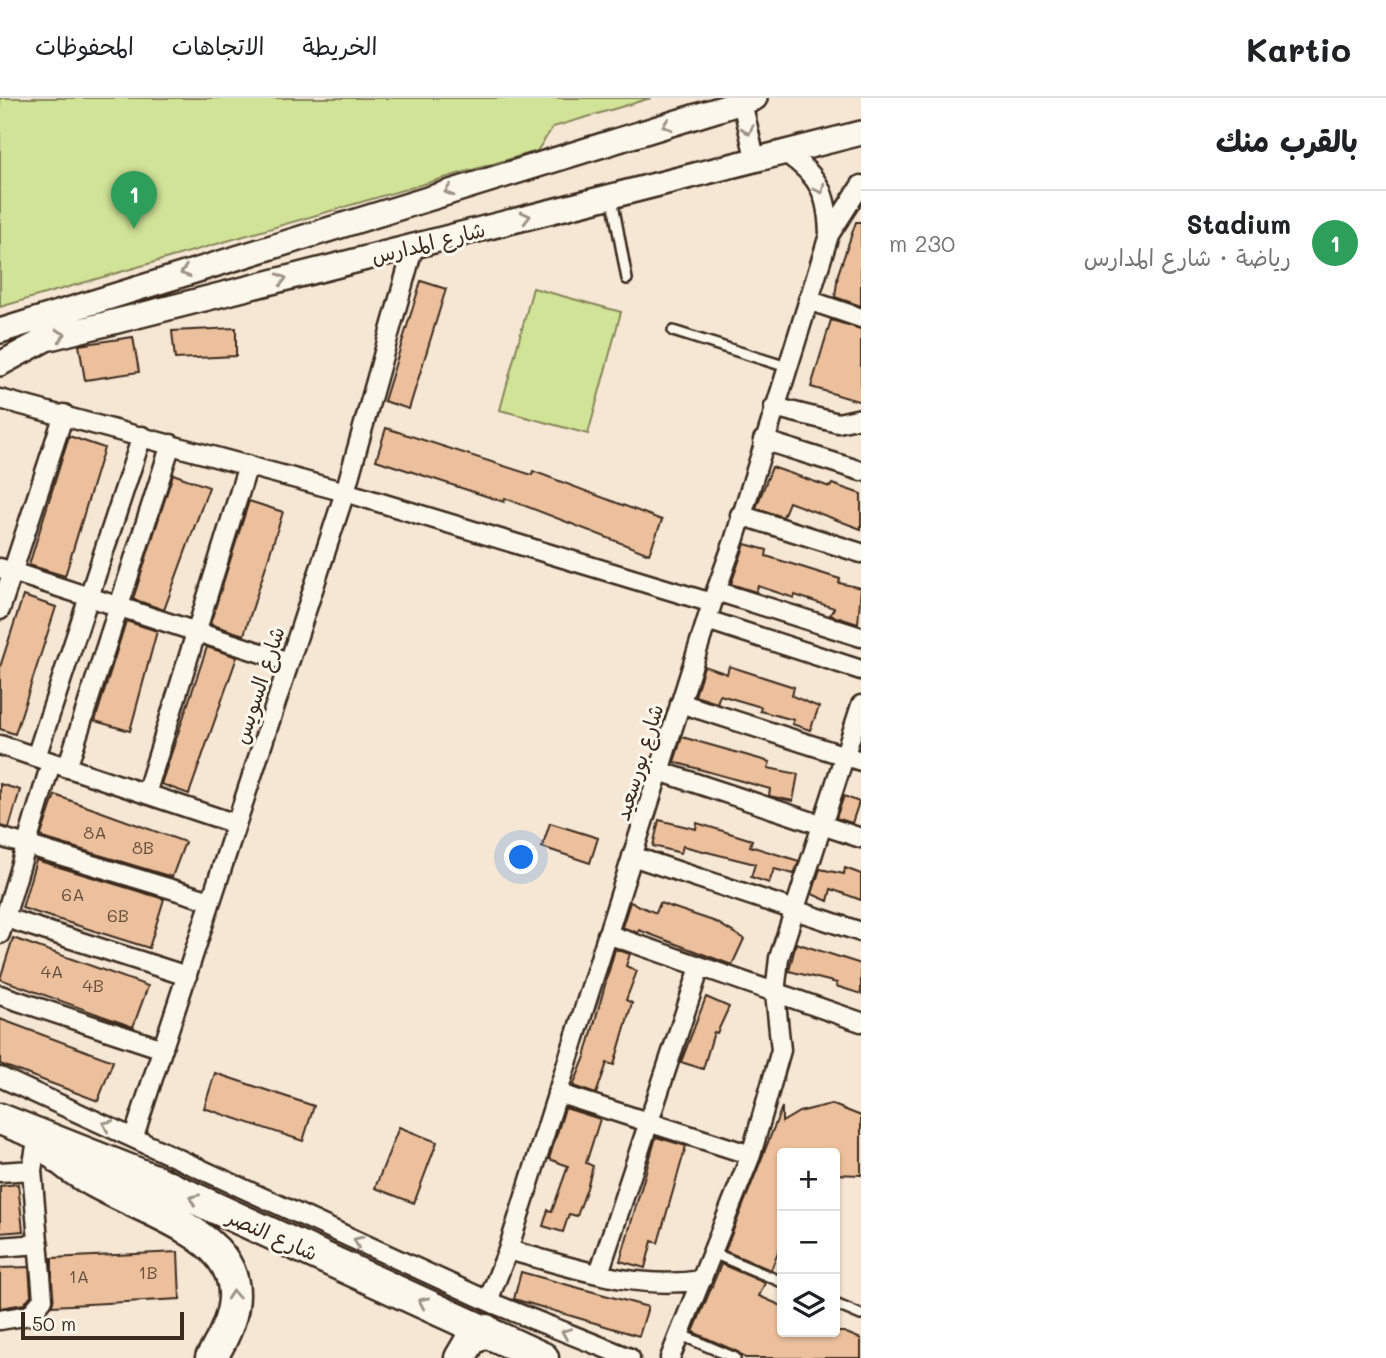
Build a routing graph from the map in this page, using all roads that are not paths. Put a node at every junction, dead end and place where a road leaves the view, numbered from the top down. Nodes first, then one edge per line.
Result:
1 (746, 99) edge
2 (861, 133) edge
3 (787, 154) junction
4 (757, 162) junction
5 (861, 185) edge
6 (612, 196) junction
7 (829, 235) junction
8 (414, 245) junction
9 (627, 279) dead end
10 (807, 300) junction
11 (861, 318) edge
12 (0, 331) edge
13 (673, 331) dead end
14 (0, 365) edge
15 (787, 367) junction
16 (0, 399) edge
17 (774, 407) junction
18 (64, 414) junction
19 (861, 418) edge
20 (142, 436) junction
21 (764, 440) junction
22 (171, 444) junction
23 (248, 465) junction
24 (861, 471) edge
25 (345, 492) junction
26 (740, 514) junction
27 (861, 553) edge
28 (6, 570) edge
29 (89, 596) junction
30 (711, 604) junction
31 (119, 606) junction
32 (0, 610) edge
33 (196, 632) junction
34 (861, 637) edge
35 (289, 662) junction
36 (861, 670) edge
37 (680, 703) junction
38 (861, 705) edge
39 (0, 746) edge
40 (853, 758) edge
41 (51, 763) junction
42 (659, 771) junction
43 (146, 794) junction
44 (236, 824) junction
45 (823, 826) junction
46 (0, 836) edge
47 (861, 838) edge
48 (27, 845) junction
49 (632, 856) junction
50 (211, 901) junction
51 (796, 911) junction
52 (2, 923) edge
53 (861, 932) edge
54 (607, 934) junction
55 (701, 967) junction
56 (187, 976) junction
57 (775, 993) junction
58 (0, 995) edge
59 (861, 1022) edge
60 (163, 1049) junction
61 (0, 1077) edge
62 (557, 1093) junction
63 (0, 1119) edge
64 (649, 1123) junction
65 (38, 1134) junction
66 (134, 1136) junction
67 (751, 1155) junction
68 (32, 1170) junction
69 (0, 1172) edge
70 (38, 1244) junction
71 (0, 1247) edge
72 (508, 1250) junction
73 (713, 1254) junction
74 (599, 1273) junction
75 (702, 1280) junction
76 (777, 1280) edge
77 (840, 1306) edge
78 (861, 1315) edge
79 (487, 1316) junction
80 (0, 1320) edge
81 (679, 1334) junction
82 (211, 1358) edge
83 (460, 1358) edge
84 (543, 1358) edge
85 (630, 1358) edge
86 (670, 1358) edge
87 (735, 1358) edge

1 -> 4 street
1 -> 12 street, شارع المدارس
2 - 3 street, شارع المدارس
3 - 4 street, شارع المدارس
3 -> 7 street, شارع بورسعيد
4 - 6 street, شارع المدارس
5 - 7 street, شارع بورسعيد
8 -> 6 street, شارع المدارس
6 - 9 lane
7 - 10 street, شارع بورسعيد
14 -> 8 street, شارع المدارس
8 - 25 street, شارع السويس
10 - 11 street
10 - 15 street, شارع بورسعيد
13 - 15 lane
15 - 17 street, شارع بورسعيد
16 - 18 street
17 - 19 street
17 - 21 street, شارع بورسعيد
18 - 20 street
18 - 28 street
20 - 22 street
20 - 29 street
21 - 24 street
21 - 26 street, شارع بورسعيد
22 - 23 street
22 - 31 street
23 - 25 street
23 - 33 street
25 - 30 street
25 - 35 street, شارع السويس
26 - 27 street
26 - 30 street, شارع بورسعيد
28 - 29 street
28 - 32 street
29 - 31 street
29 - 41 street
30 - 34 street
30 - 36 street
30 - 37 street, شارع بورسعيد
31 - 33 street
31 - 41 street
33 - 35 street
33 - 43 street
35 - 44 street, شارع السويس
37 - 40 street
37 - 42 street, شارع بورسعيد
38 - 40 street
39 - 41 street
40 - 45 street
41 - 43 street
41 - 48 street
42 - 45 street
42 - 49 street, شارع بورسعيد
43 - 44 street
44 - 50 street, شارع السويس
45 - 47 street
45 - 51 street
46 - 48 street
48 - 50 street
48 - 52 street
49 - 51 street
49 - 54 street, شارع بورسعيد
50 - 56 street, شارع السويس
51 - 53 street
51 - 57 street
52 - 56 street
54 - 55 street
54 - 62 street, شارع بورسعيد
55 - 57 street
55 - 64 street
56 - 60 street, شارع السويس
57 - 59 street
57 - 67 street
58 - 60 street
60 - 66 street, شارع السويس
66 -> 61 street
62 - 64 street
62 - 72 street, شارع بورسعيد
63 - 65 main road, شارع النصر
64 - 67 street
64 - 74 street
65 - 68 street
79 -> 65 main road, شارع النصر
82 -> 65 main road
79 -> 66 street
67 - 73 street
68 - 69 street
68 - 70 street
70 - 71 street
70 - 80 street
72 - 74 street
72 - 79 street, شارع بورسعيد
73 - 75 street
73 - 76 lane
74 - 75 street
75 - 81 street
77 - 78 lane
79 - 83 main road
79 - 84 main road, شارع النصر
85 -> 79 street
81 - 86 street
81 - 87 lane

